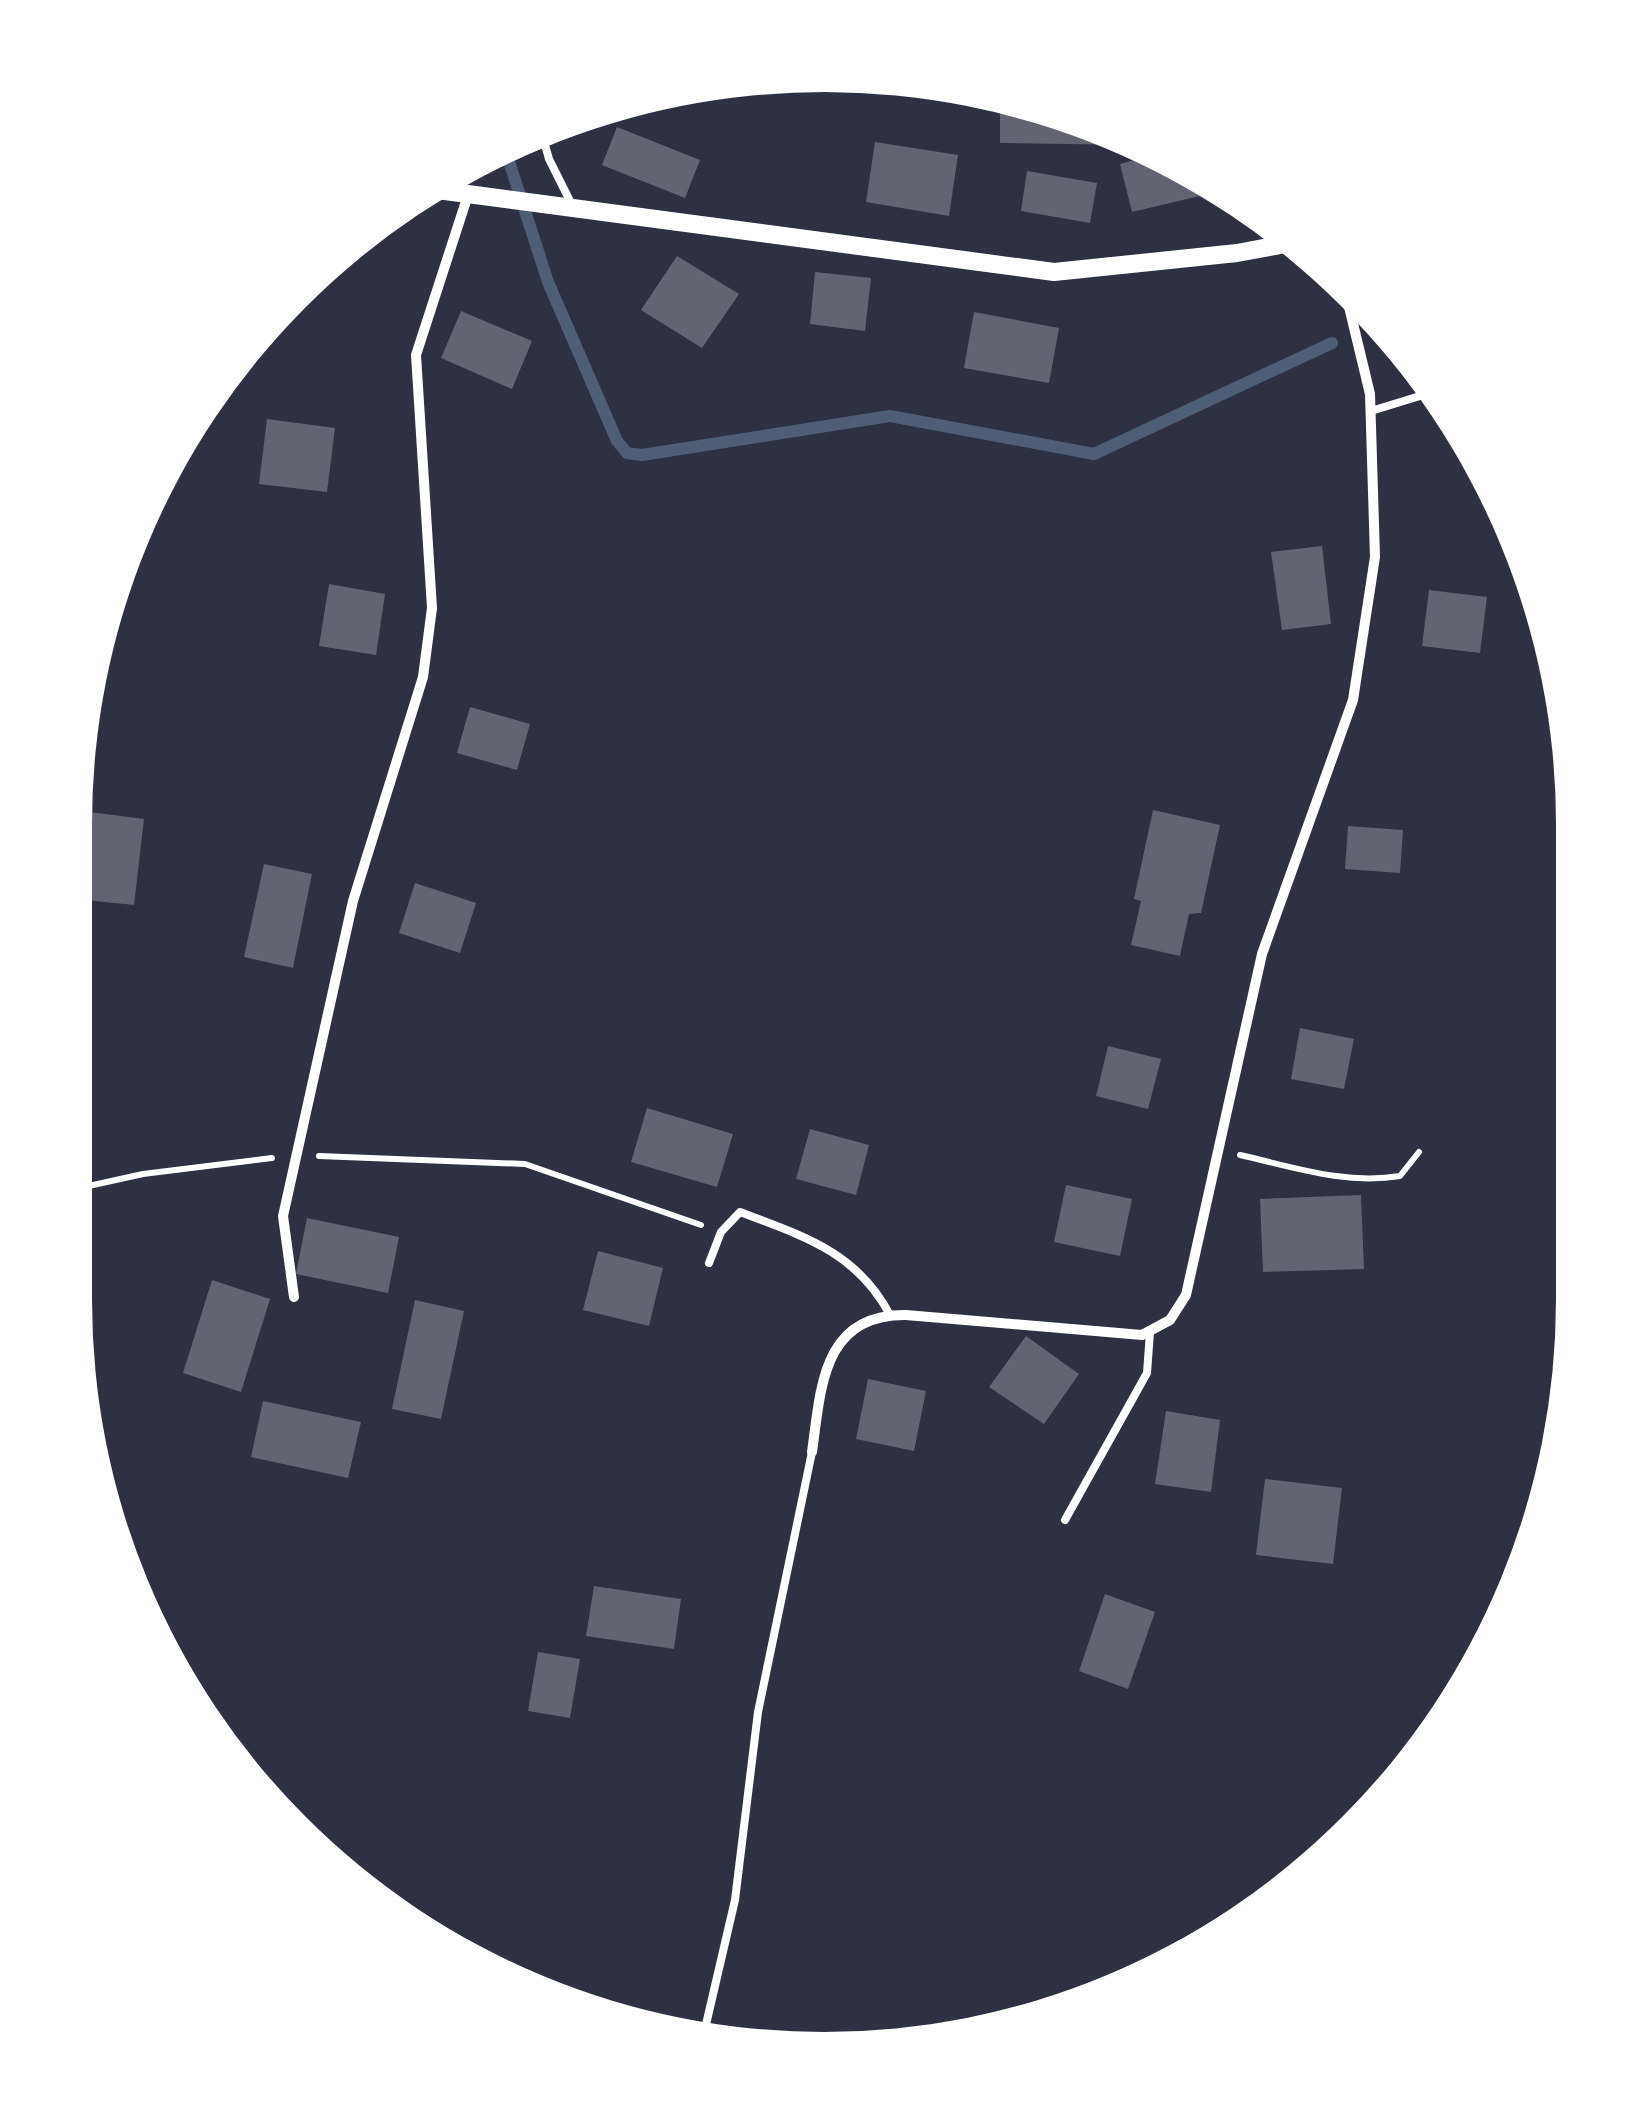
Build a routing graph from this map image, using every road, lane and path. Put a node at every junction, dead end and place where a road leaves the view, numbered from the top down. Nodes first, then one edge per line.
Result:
1 (546, 147) edge
2 (455, 193) edge
3 (468, 195) junction
4 (575, 210) junction
5 (1272, 247) edge
6 (1352, 318) edge
7 (1417, 397) edge
8 (1371, 412) junction
9 (1218, 1150) junction
10 (1419, 1152) dead end
11 (296, 1155) junction
12 (92, 1186) edge
13 (722, 1232) junction
14 (709, 1263) dead end
15 (294, 1297) dead end
16 (890, 1315) junction
17 (1150, 1332) junction
18 (812, 1452) joint
19 (1065, 1520) dead end
20 (707, 2021) edge

1 - 4 lane
2 - 3 street
3 - 4 street
3 - 11 street
4 - 5 street
6 - 8 street
7 - 8 lane
8 - 9 street
9 - 10 path
9 - 17 street
11 - 12 path
11 - 13 path
11 - 15 street
13 - 14 lane
13 - 16 lane
16 - 17 street
16 - 18 street
17 - 19 lane
18 - 20 lane

